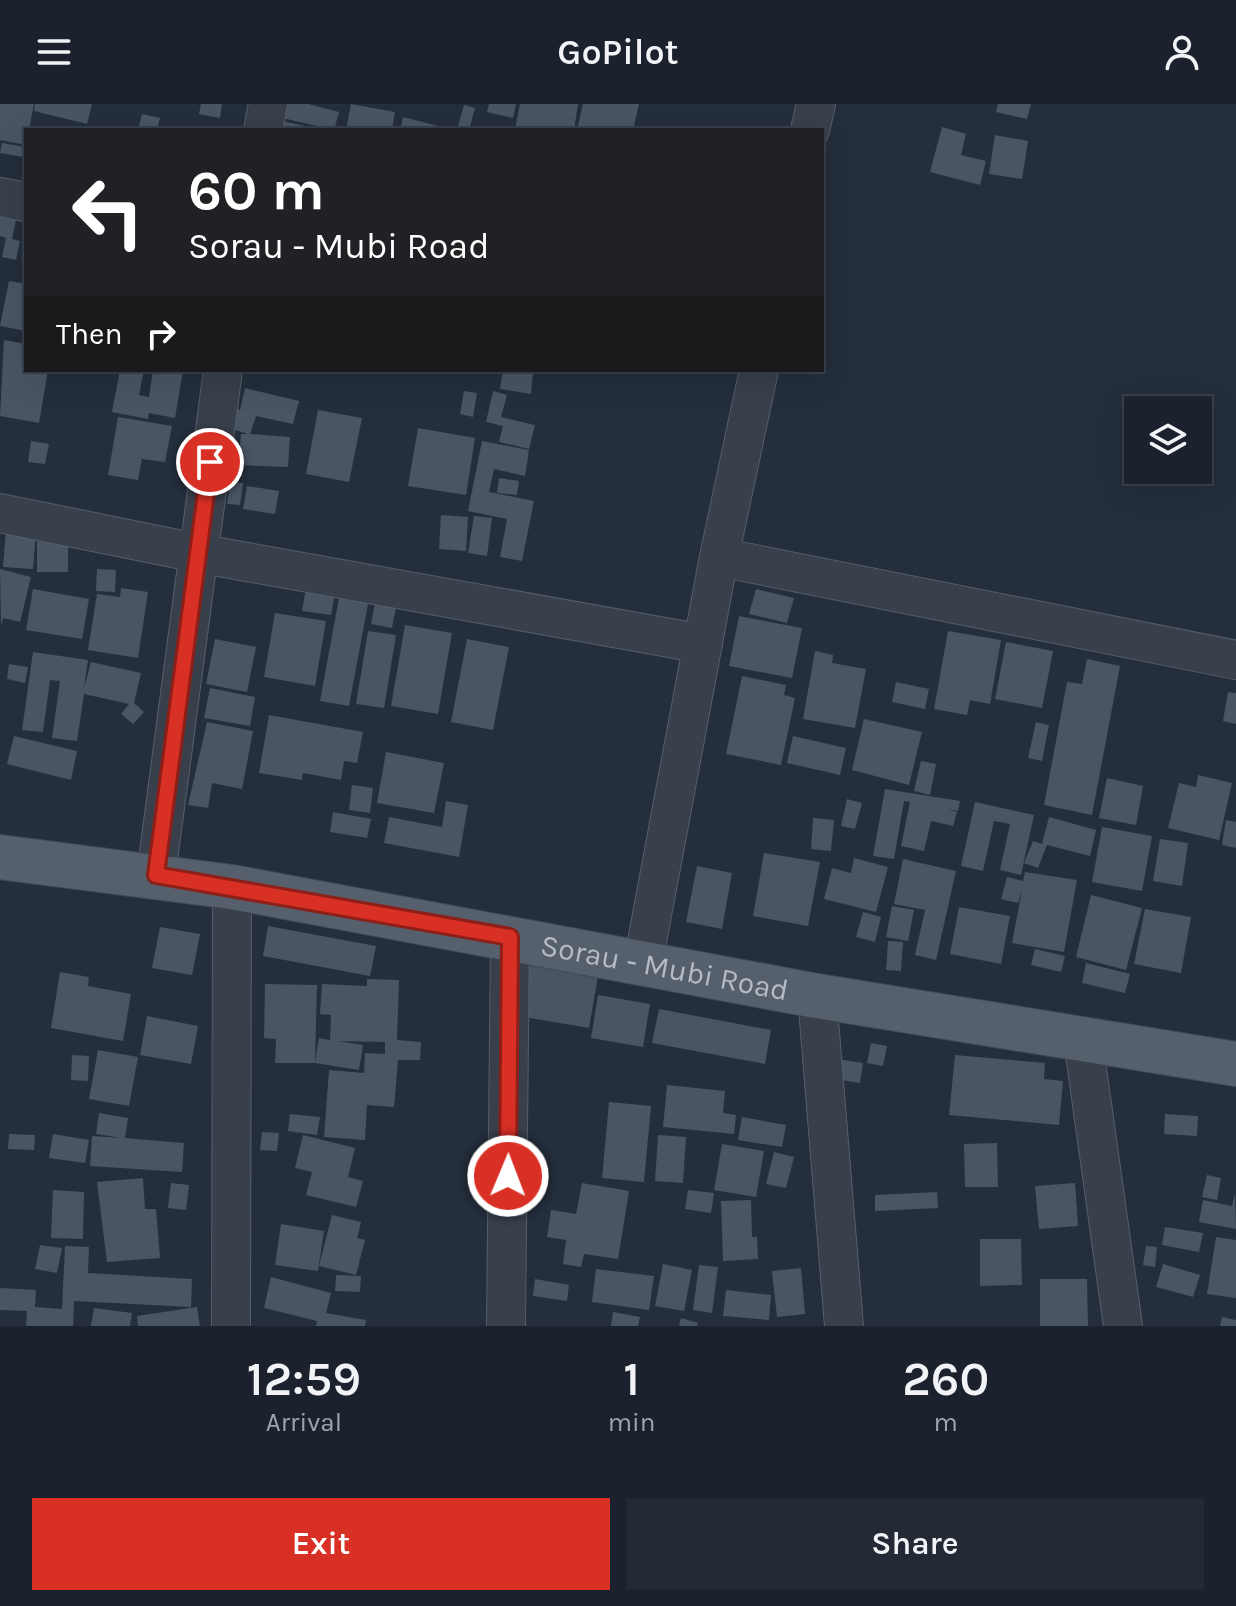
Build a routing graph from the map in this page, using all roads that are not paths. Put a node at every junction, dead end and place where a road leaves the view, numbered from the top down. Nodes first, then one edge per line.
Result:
1 (268, 104) edge
2 (816, 104) edge
3 (263, 128) edge
4 (810, 128) edge
5 (0, 197) edge
6 (24, 202) edge
7 (223, 372) edge
8 (759, 372) edge
9 (0, 513) edge
10 (197, 553) junction
11 (719, 557) junction
12 (703, 644) junction
13 (1236, 660) edge
14 (0, 857) edge
15 (156, 875) junction
16 (232, 887) junction
17 (510, 937) junction
18 (643, 963) junction
19 (817, 996) junction
20 (1083, 1040) junction
21 (1236, 1064) edge
22 (231, 1326) edge
23 (506, 1326) edge
24 (844, 1326) edge
25 (1123, 1326) edge

1 - 3 street
2 - 4 street
5 - 6 street
7 - 10 street
8 - 11 street
9 - 10 street
10 - 12 street
10 - 15 street
11 - 12 street
11 - 13 street
12 - 18 street
14 - 15 main road, Sorau - Mubi Road
15 - 16 main road, Sorau - Mubi Road
16 - 17 main road, Sorau - Mubi Road
16 - 22 street
17 - 18 main road, Sorau - Mubi Road
17 - 23 street
18 - 19 main road, Sorau - Mubi Road
19 - 20 main road, Sorau - Mubi Road
19 - 24 street
20 - 21 main road, Sorau - Mubi Road
20 - 25 street

